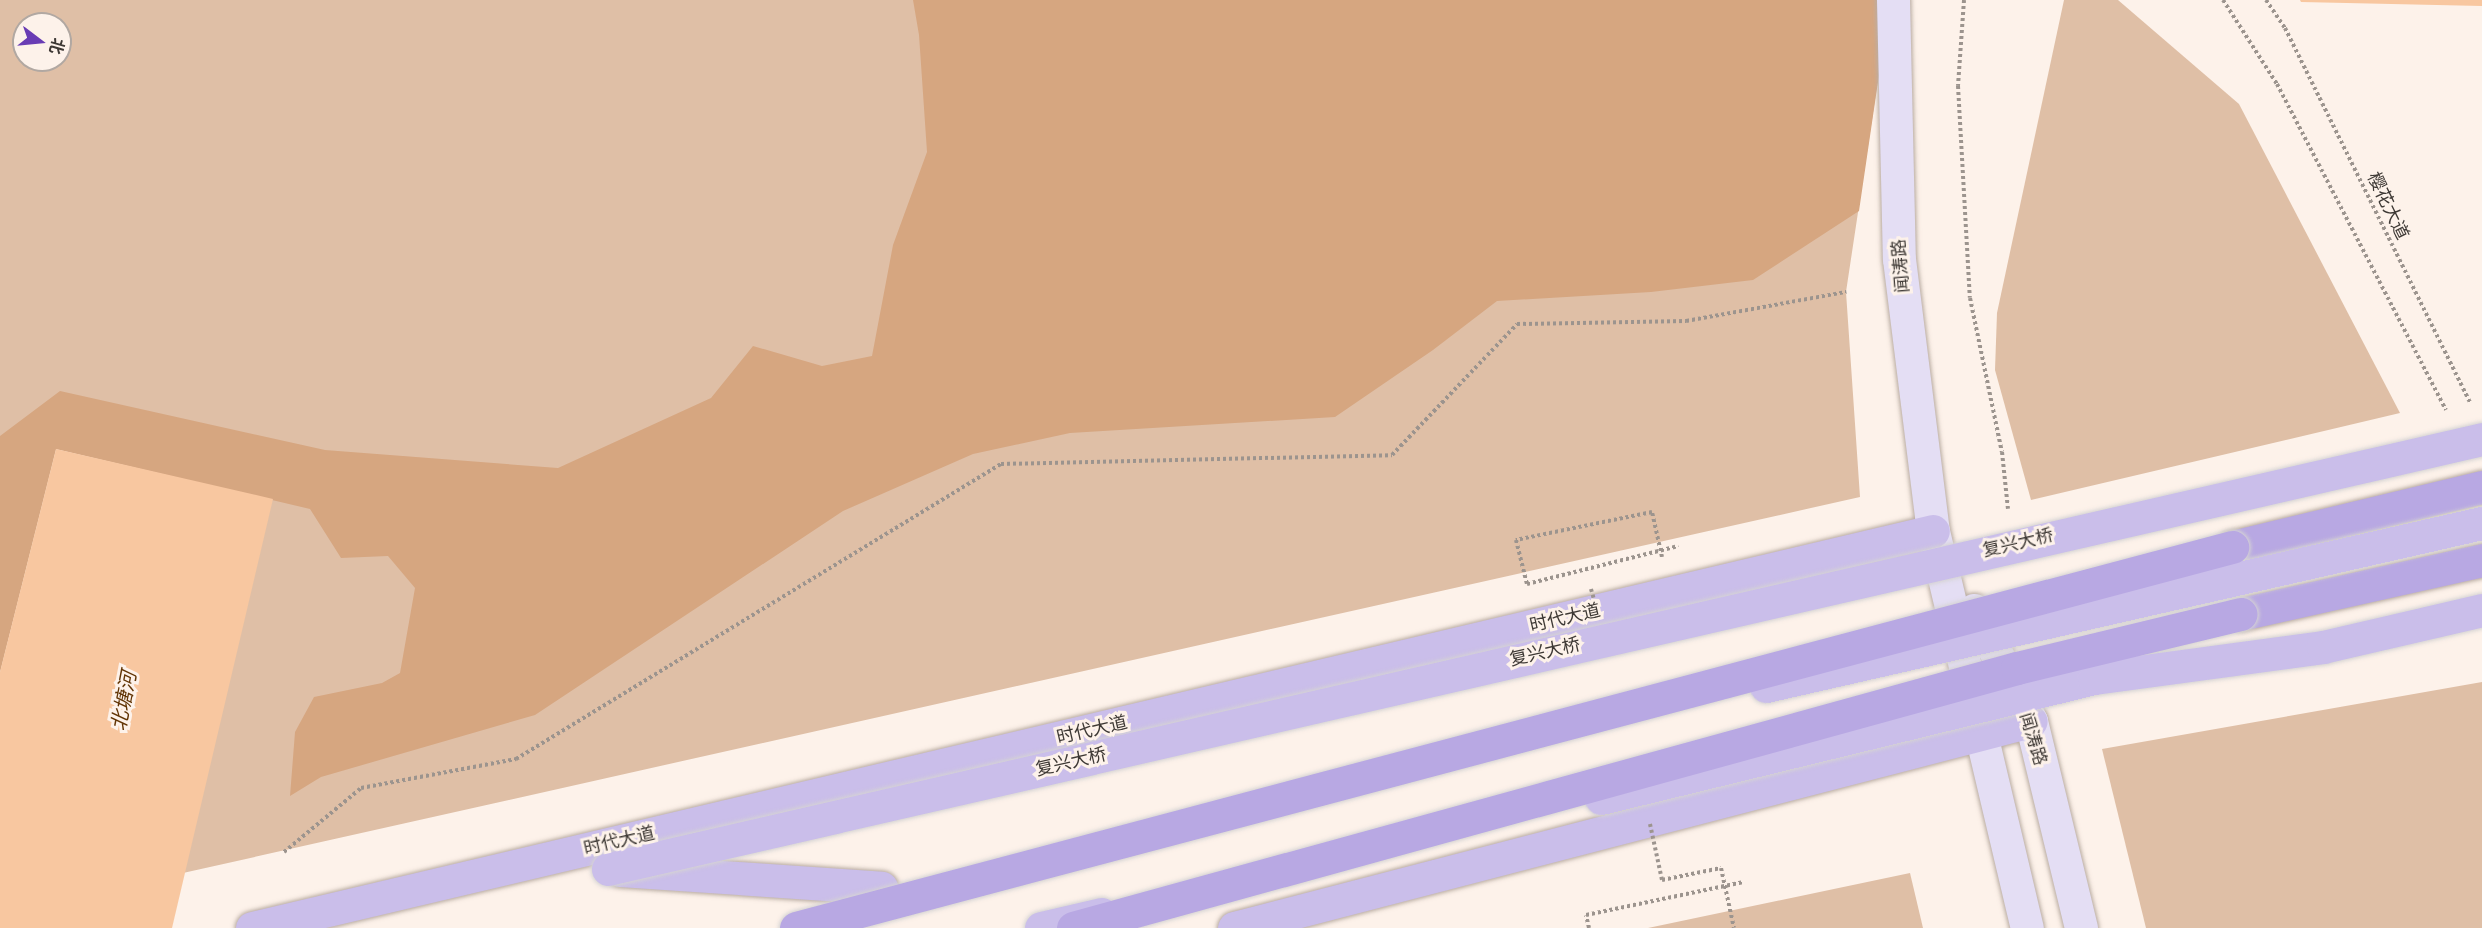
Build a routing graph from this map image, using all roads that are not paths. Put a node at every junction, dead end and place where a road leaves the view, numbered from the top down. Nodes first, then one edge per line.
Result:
1 (1893, 0) edge
2 (2482, 439) edge
3 (2482, 487) edge
4 (2482, 523) edge
5 (1933, 531) junction
6 (2482, 560) edge
7 (2482, 610) edge
8 (2031, 722) junction
9 (1979, 734) junction
10 (608, 869) junction
11 (435, 885) junction
12 (881, 888) junction
13 (252, 928) edge
14 (796, 928) edge
15 (813, 928) edge
16 (1041, 928) edge
17 (1073, 928) edge
18 (1234, 928) edge
19 (2027, 928) edge
20 (2081, 928) edge

1 - 5 main road, 闻涛路
2 - 10 main road, 复兴大桥, bridge
3 - 14 highway, bridge
4 - 12 main road, bridge
5 - 8 main road, 闻涛路
5 - 9 main road, 闻涛路
5 - 11 main road, 时代大道
6 - 17 highway, bridge
7 - 16 main road, bridge
8 - 9 main road
8 - 20 main road, 闻涛路
9 - 18 main road
9 - 19 main road, 闻涛路
10 - 11 main road
10 - 12 main road, bridge
11 - 13 main road, 时代大道
12 - 15 main road, bridge

